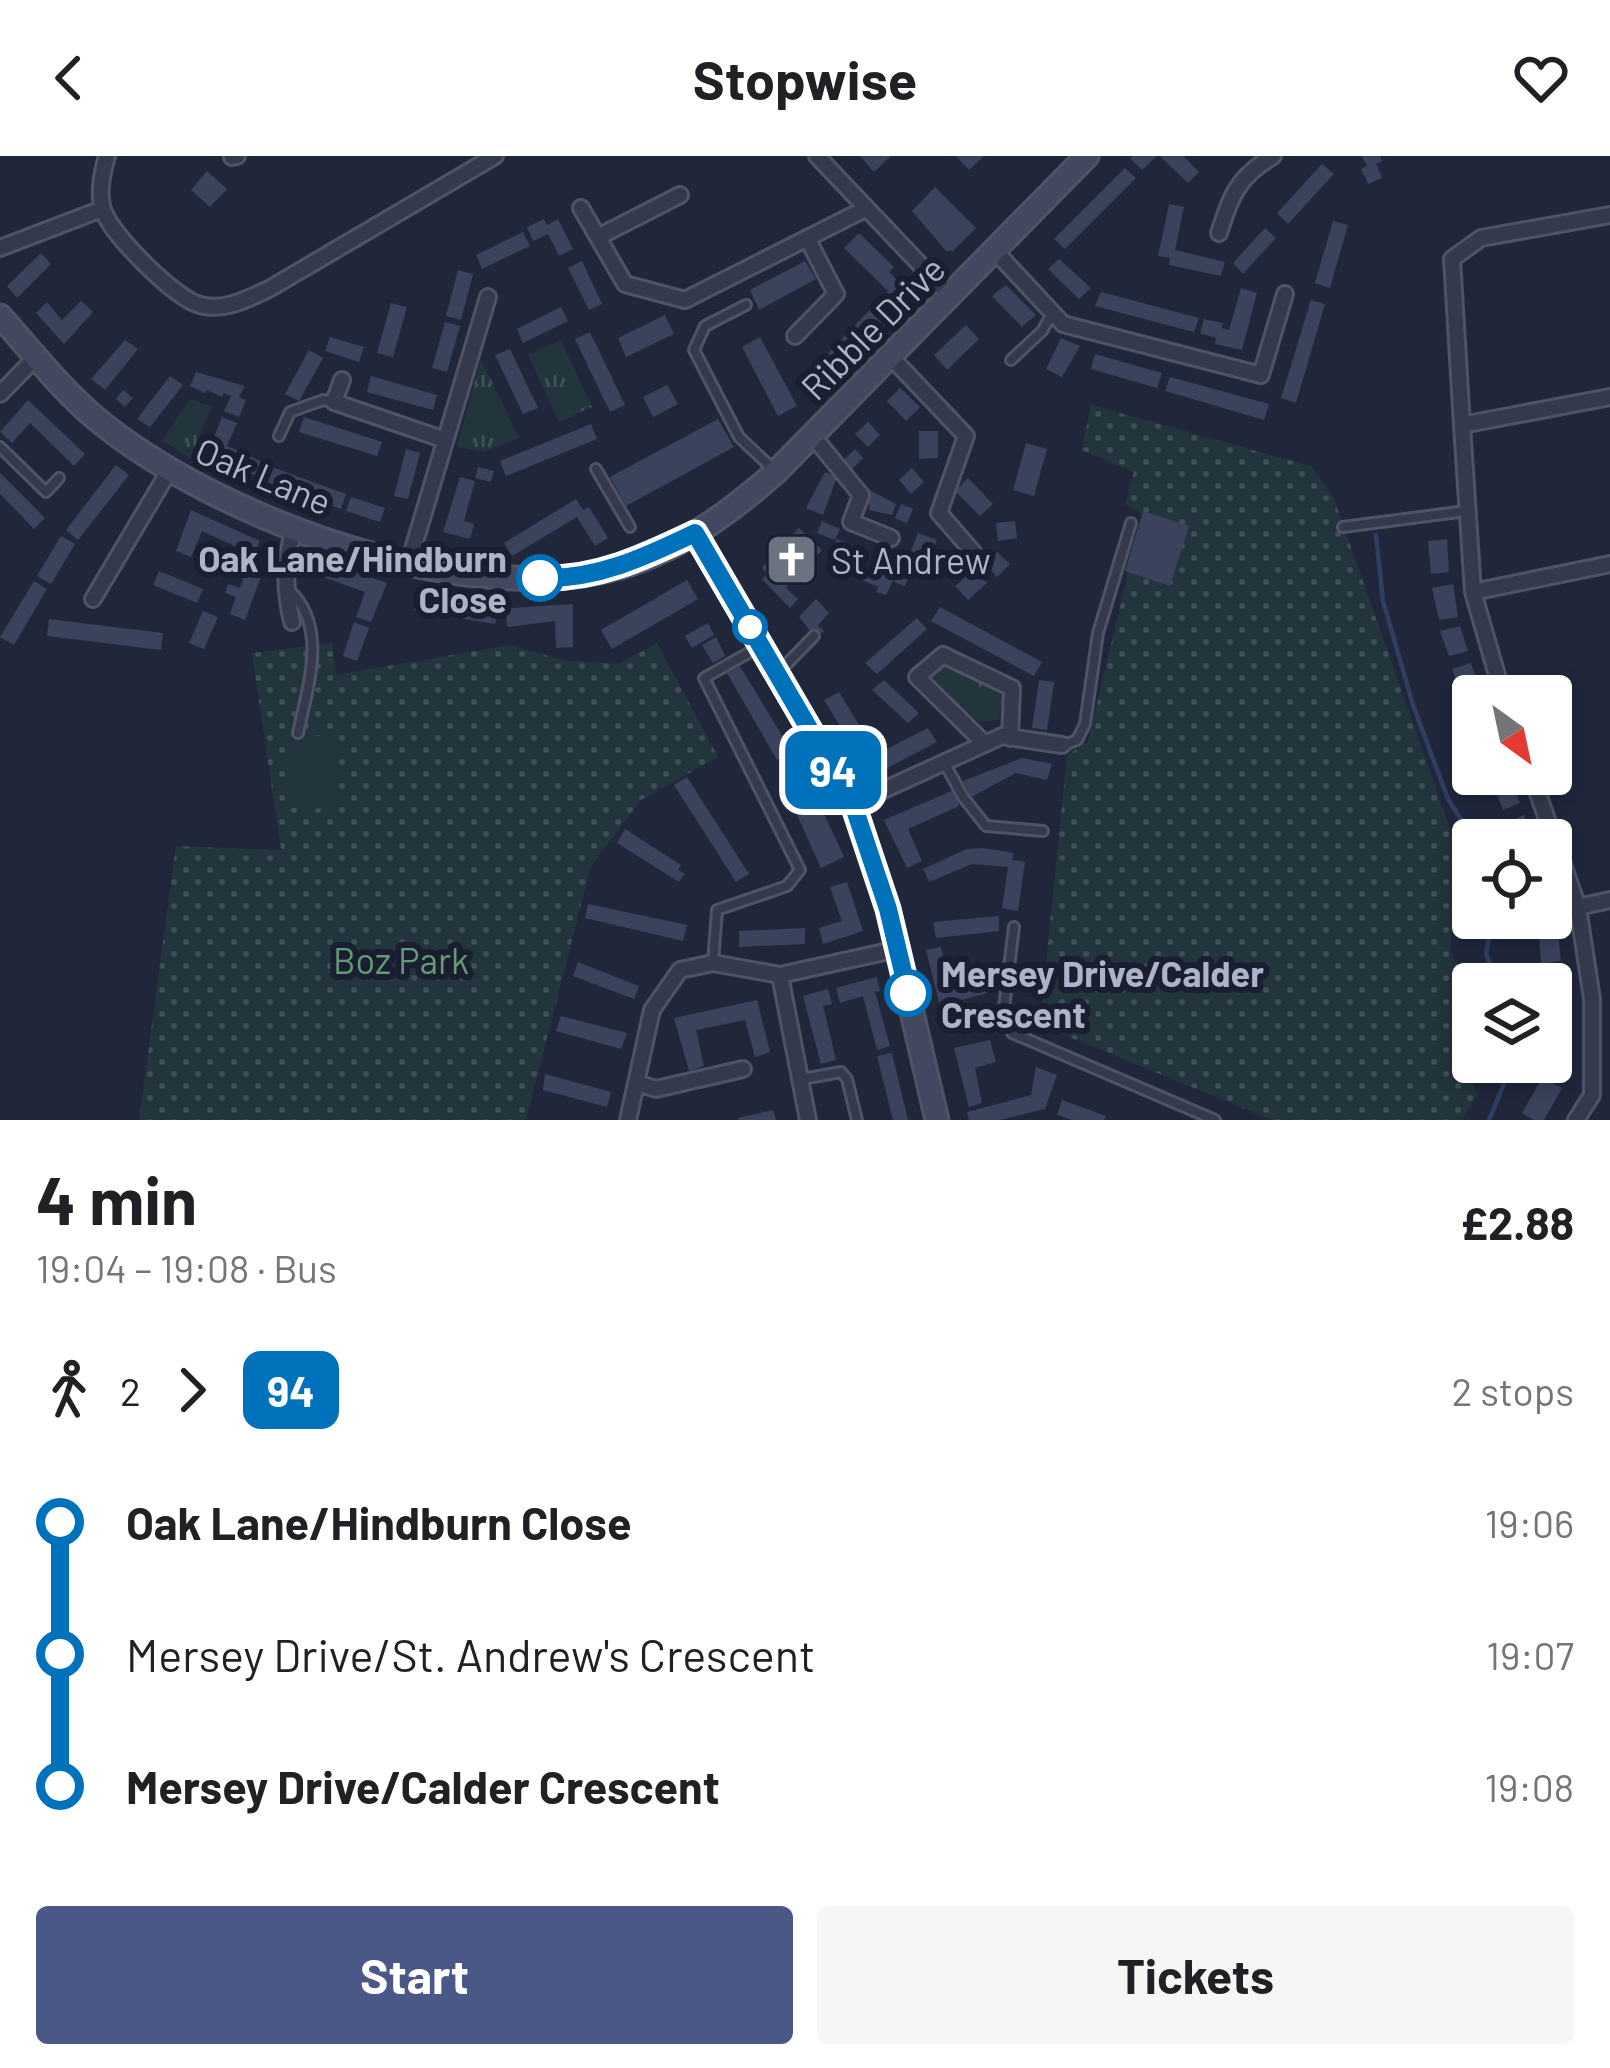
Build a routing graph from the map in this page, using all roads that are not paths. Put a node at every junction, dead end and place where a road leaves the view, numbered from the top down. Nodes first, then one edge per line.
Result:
1 (107, 156) edge
2 (494, 156) edge
3 (1087, 156) edge
4 (1274, 156) edge
5 (819, 157) edge
6 (680, 195) dead end
7 (580, 208) dead end
8 (102, 209) junction
9 (865, 209) junction
10 (1610, 215) edge
11 (1219, 233) dead end
12 (598, 237) junction
13 (807, 238) junction
14 (0, 248) edge
15 (995, 251) junction
16 (1285, 294) dead end
17 (949, 296) junction
18 (488, 297) dead end
19 (746, 305) dead end
20 (1052, 312) junction
21 (0, 316) edge
22 (795, 336) dead end
23 (890, 356) junction
24 (36, 357) junction
25 (1011, 360) dead end
26 (342, 380) dead end
27 (0, 394) edge
28 (1610, 397) edge
29 (334, 402) junction
30 (1462, 425) junction
31 (812, 435) junction
32 (278, 436) dead end
33 (445, 440) junction
34 (0, 447) edge
35 (596, 469) dead end
36 (169, 471) junction
37 (776, 472) junction
38 (59, 478) dead end
39 (1468, 511) junction
40 (1131, 523) dead end
41 (295, 526) junction
42 (630, 527) dead end
43 (1343, 527) dead end
44 (695, 533) junction
45 (891, 538) dead end
46 (973, 552) dead end
47 (1610, 564) edge
48 (408, 566) junction
49 (284, 586) junction
50 (1473, 592) junction
51 (92, 599) dead end
52 (292, 622) dead end
53 (814, 636) dead end
54 (760, 646) junction
55 (777, 674) junction
56 (1498, 675) edge
57 (298, 733) dead end
58 (1010, 738) junction
59 (985, 744) junction
60 (1062, 745) joint
61 (945, 762) junction
62 (1538, 795) edge
63 (853, 804) junction
64 (1042, 831) dead end
65 (1610, 900) edge
66 (1577, 907) junction
67 (1014, 927) dead end
68 (898, 949) junction
69 (713, 964) junction
70 (780, 975) junction
71 (743, 1069) dead end
72 (800, 1080) junction
73 (637, 1083) junction
74 (1592, 1095) junction
75 (1610, 1103) edge
76 (628, 1120) edge
77 (808, 1120) edge
78 (857, 1120) edge
79 (937, 1120) edge
80 (1215, 1120) edge
81 (1576, 1120) edge

1 - 8 street
2 - 8 street
3 - 15 street, Ribble Drive
4 - 11 street
5 - 9 street
6 - 12 street
7 - 12 street
8 - 14 street
9 - 13 street
9 - 17 street
10 - 30 street
12 - 13 street
13 - 22 street
15 - 17 street, Ribble Drive
15 - 20 street
16 - 20 street
17 - 23 street, Ribble Drive
18 - 33 street
19 - 37 lane
20 - 25 lane
21 - 24 street, Oak Lane
23 - 31 street, Ribble Drive
23 - 46 street
24 - 27 street
24 - 36 street, Oak Lane
26 - 29 street
28 - 30 street
29 - 32 lane
29 - 33 street
30 - 39 street
31 - 37 street, Ribble Drive
31 - 45 street
33 - 48 street
34 - 38 lane
35 - 42 lane
36 - 41 street, Oak Lane
36 - 51 street
37 - 44 street, Ribble Drive
39 - 43 lane
39 - 50 street
40 - 60 lane
41 - 48 street, Oak Lane
41 - 49 street
44 - 48 street, Oak Lane
44 - 54 street
47 - 50 street
49 - 52 street
49 - 57 lane
50 - 56 street
53 - 55 lane
54 - 55 street
54 - 69 lane
55 - 63 street
58 - 59 street
58 - 59 street
58 - 60 street
59 - 61 street
61 - 63 street
61 - 64 lane
62 - 66 street
63 - 68 street
65 - 66 street
66 - 74 street
67 - 80 lane
68 - 70 street
68 - 79 street
69 - 70 street
69 - 73 street
70 - 72 street
71 - 73 street
72 - 77 street
72 - 78 lane
73 - 76 street
74 - 75 street
74 - 81 street

